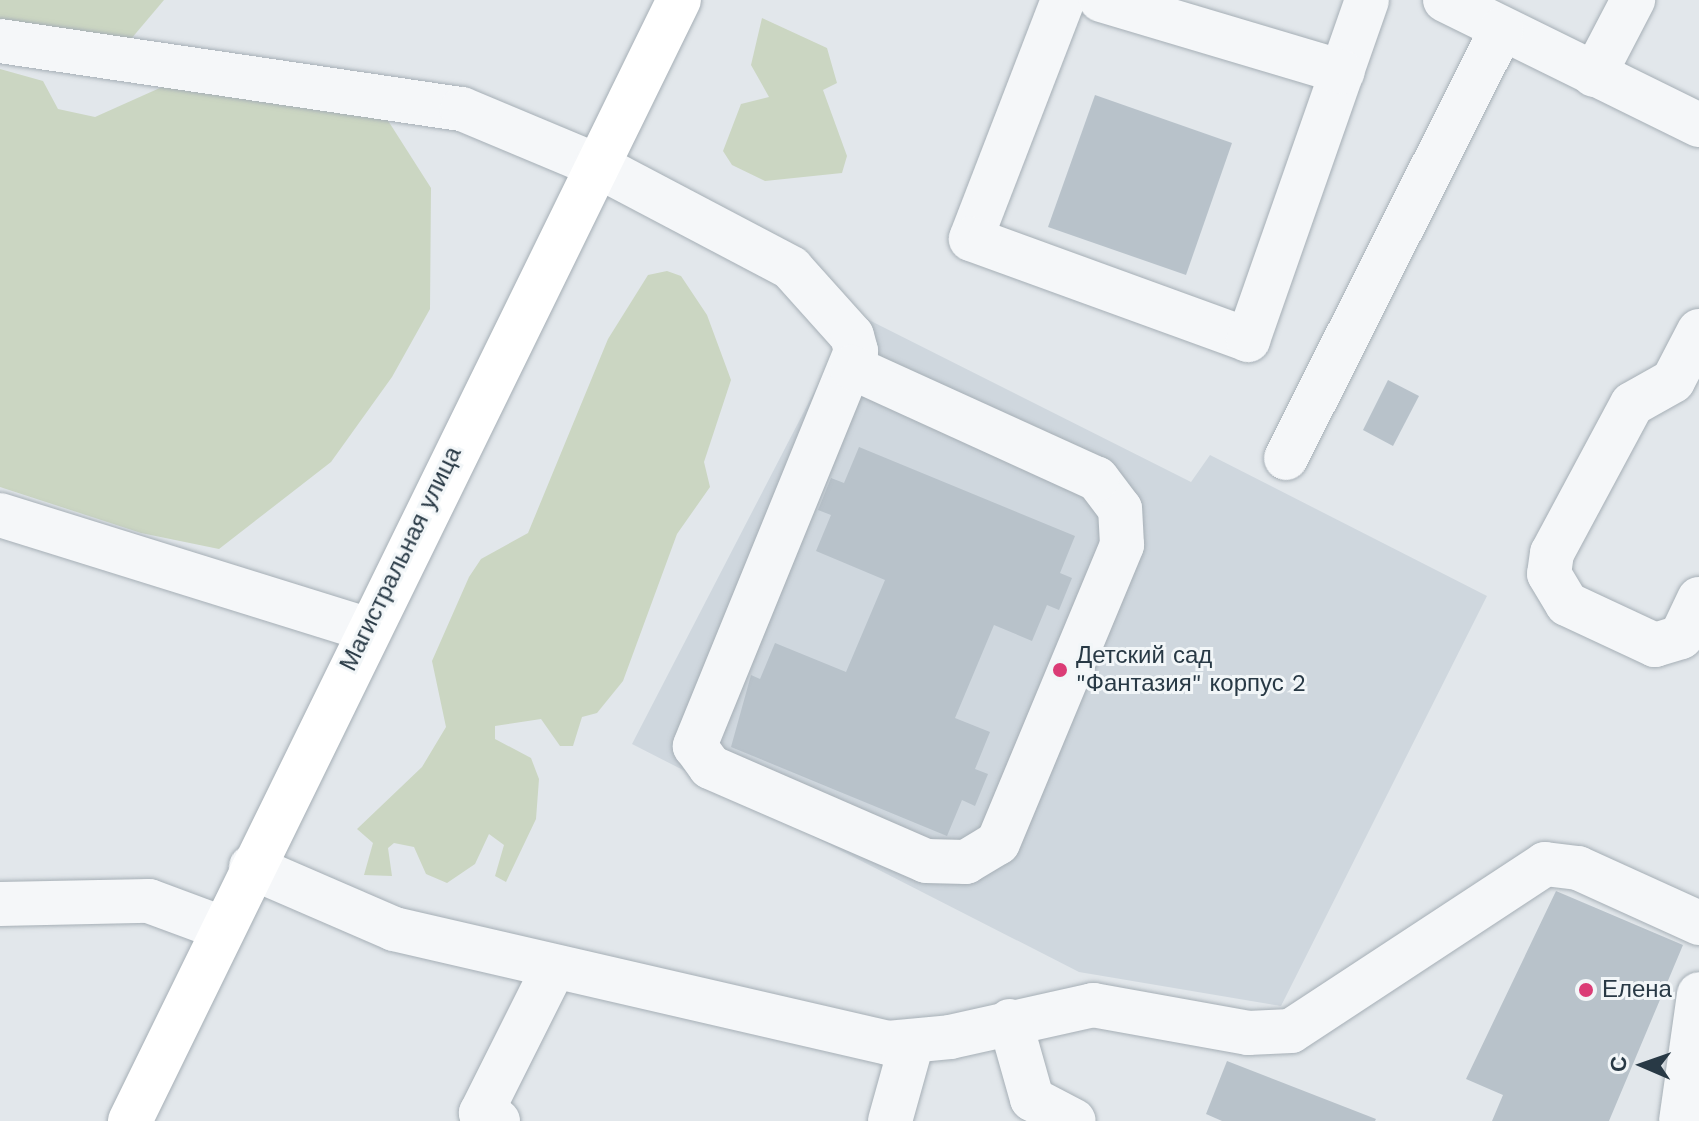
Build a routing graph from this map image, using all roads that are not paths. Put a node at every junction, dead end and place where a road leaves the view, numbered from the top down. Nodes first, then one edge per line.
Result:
1 (679, 0) edge
2 (1063, 0) edge
3 (1101, 0) edge
4 (1367, 0) edge
5 (1633, 0) edge
6 (1457, 3) edge
7 (1502, 29) junction
8 (0, 41) edge
9 (1343, 72) junction
10 (1594, 75) junction
11 (1699, 125) edge
12 (596, 165) junction
13 (1699, 331) edge
14 (851, 367) junction
15 (1686, 387) edge
16 (1286, 458) dead end
17 (0, 515) edge
18 (1699, 599) edge
19 (367, 629) junction
20 (251, 867) junction
21 (0, 904) edge
22 (222, 928) junction
23 (1697, 932) edge
24 (553, 969) junction
25 (1699, 994) edge
26 (1010, 1021) junction
27 (912, 1042) junction
28 (485, 1118) edge
29 (130, 1121) edge
30 (890, 1121) edge
31 (1074, 1121) edge
32 (1681, 1121) edge

1 - 12 main road, Магистральная улица
2 - 9 street
3 - 9 street
4 - 9 street
5 - 10 street
6 - 7 street
7 - 10 street
7 - 16 street
8 - 12 street
10 - 11 street
12 - 14 street
12 - 19 main road, Магистральная улица
13 - 15 street
14 - 14 street
15 - 18 street
17 - 19 street
19 - 20 main road, Магистральная улица
20 - 22 main road, Магистральная улица
20 - 24 street
21 - 22 street
22 - 29 main road, Магистральная улица
23 - 26 street
24 - 27 street
24 - 28 street
25 - 32 street
26 - 27 street
26 - 31 street
27 - 30 street

